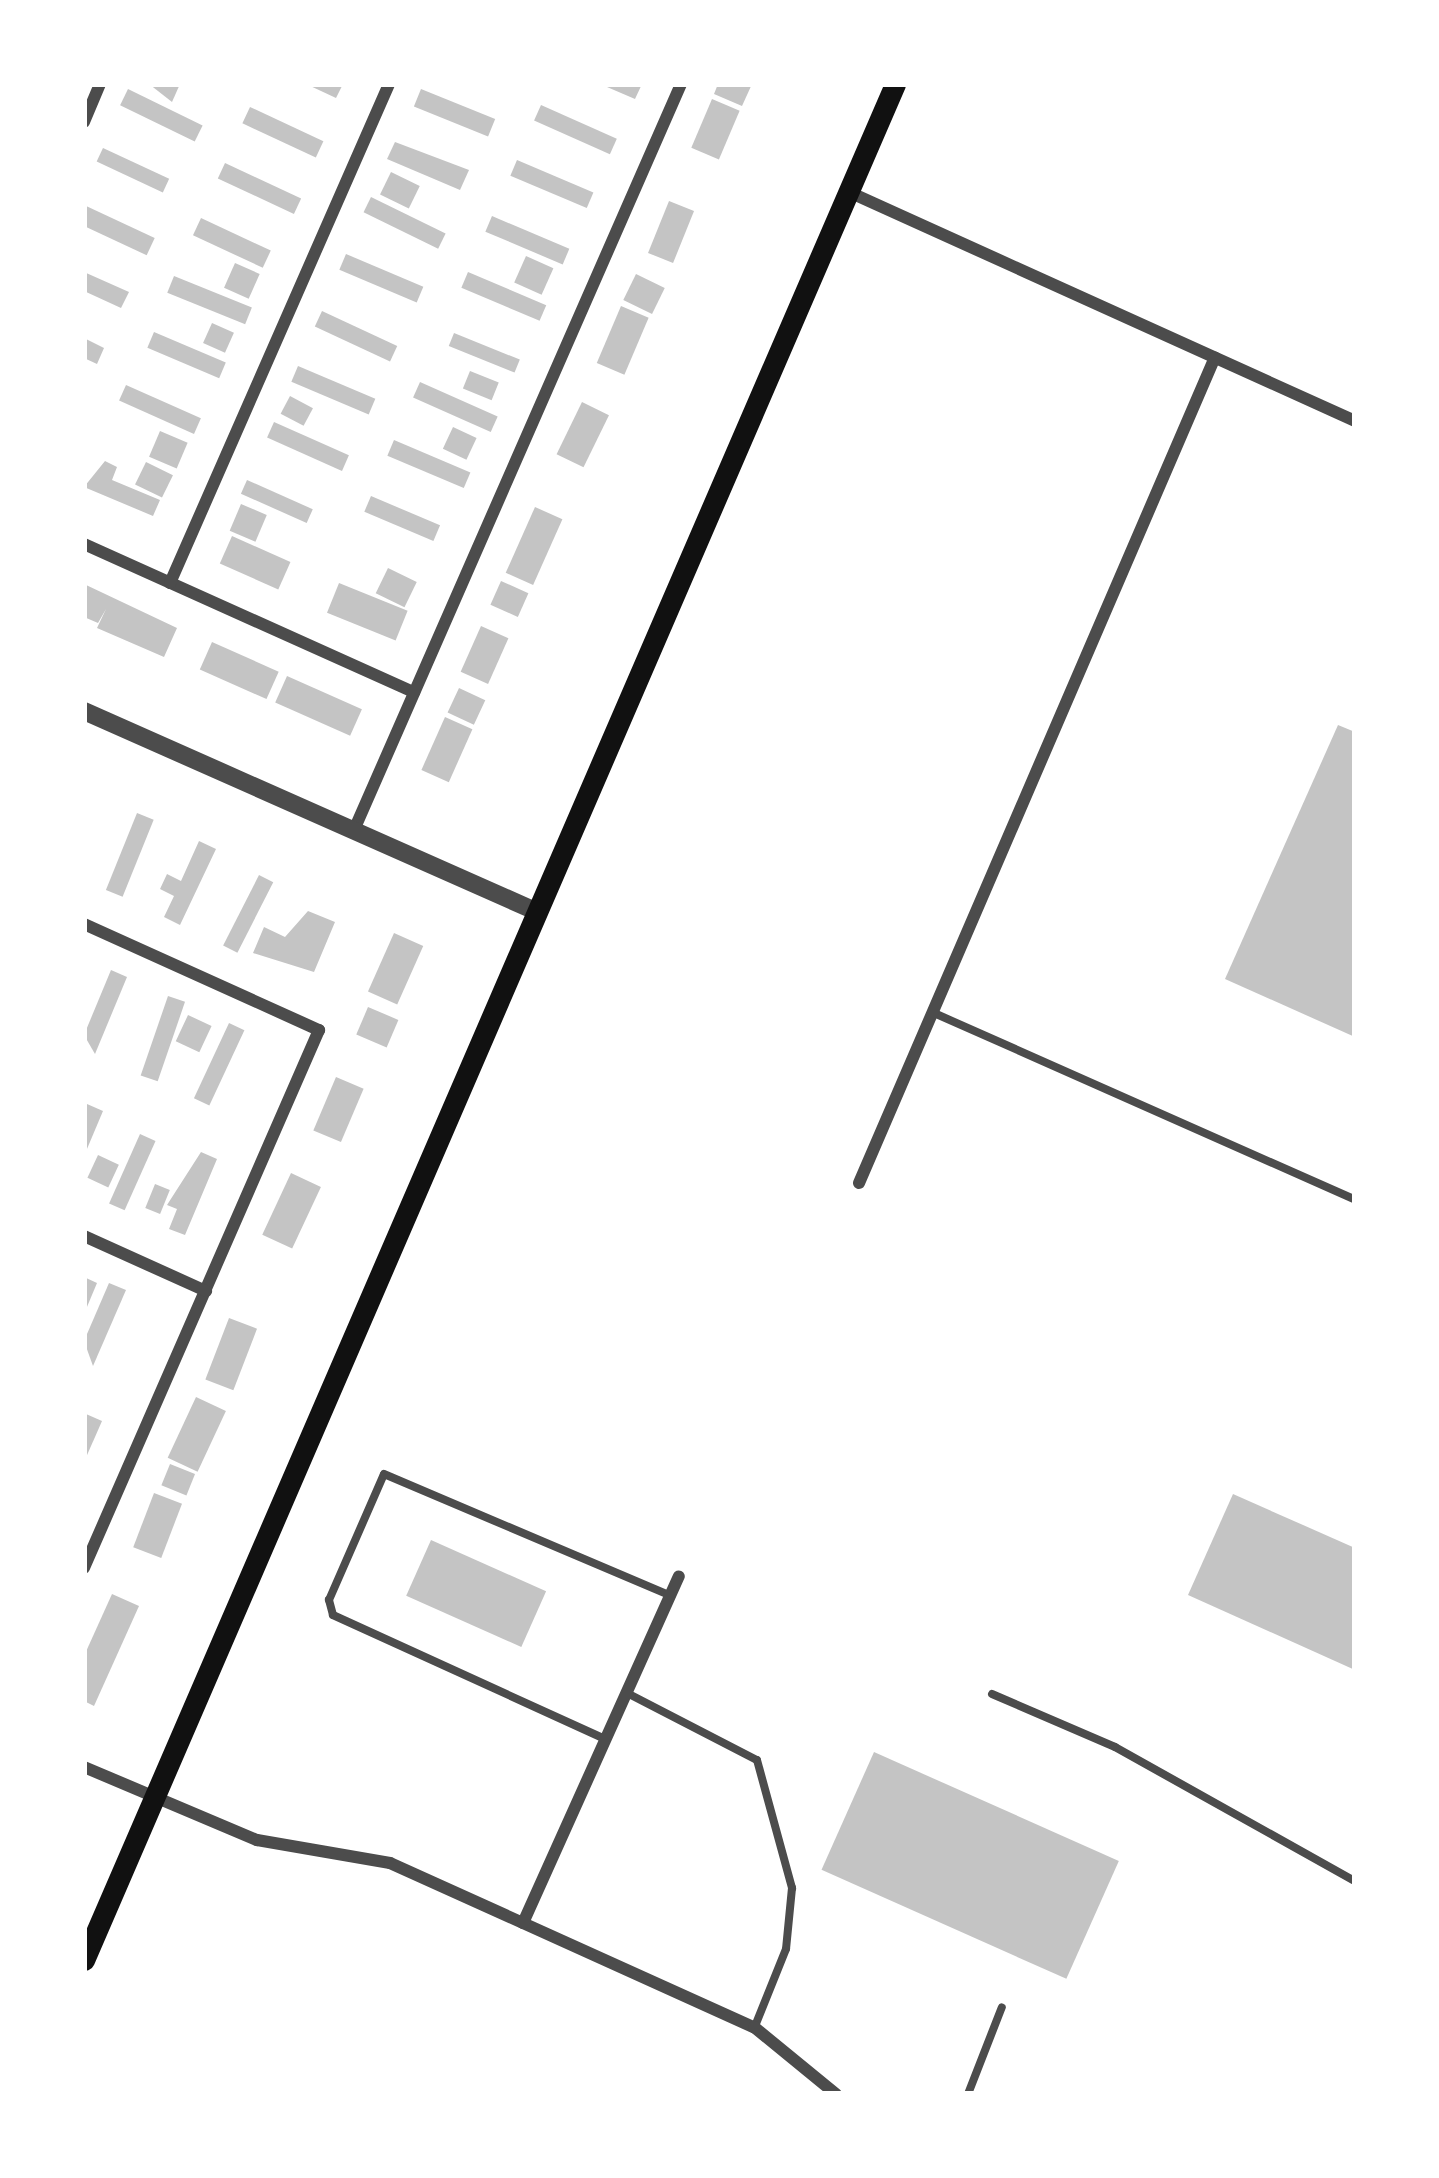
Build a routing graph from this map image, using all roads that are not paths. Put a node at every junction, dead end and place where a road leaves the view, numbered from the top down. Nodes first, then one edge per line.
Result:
1 (100, 84) edge
2 (389, 84) edge
3 (681, 84) edge
4 (895, 84) edge
5 (84, 122) edge
6 (849, 192) junction
7 (1215, 357) junction
8 (1355, 421) edge
9 (84, 544) edge
10 (170, 583) junction
11 (414, 692) junction
12 (84, 711) edge
13 (354, 830) junction
14 (536, 911) junction
15 (84, 924) edge
16 (932, 1012) junction
17 (859, 1183) dead end
18 (1355, 1200) edge
19 (84, 1236) edge
20 (206, 1291) junction
21 (88, 1547) edge
22 (84, 1568) edge
23 (680, 1576) dead end
24 (671, 1595) junction
25 (627, 1694) junction
26 (992, 1694) dead end
27 (606, 1739) junction
28 (84, 1767) edge
29 (154, 1799) junction
30 (1355, 1881) edge
31 (524, 1924) junction
32 (84, 1960) edge
33 (1003, 2007) dead end
34 (754, 2027) junction
35 (836, 2094) edge
36 (968, 2094) edge

1 - 5 street
2 - 10 street
3 - 11 street
4 - 6 main road
6 - 7 street
6 - 14 main road
7 - 8 street
7 - 16 street
9 - 10 street
10 - 11 street
11 - 13 street
12 - 13 street
13 - 14 street
14 - 29 main road
15 - 20 street
16 - 17 street
16 - 18 lane
19 - 20 street
20 - 21 street
21 - 22 street
23 - 24 street
24 - 25 street
24 - 27 lane
25 - 27 street
25 - 34 lane
26 - 30 lane
27 - 31 street
28 - 29 street
29 - 31 street
29 - 32 main road
31 - 34 street
33 - 36 lane
34 - 35 street

